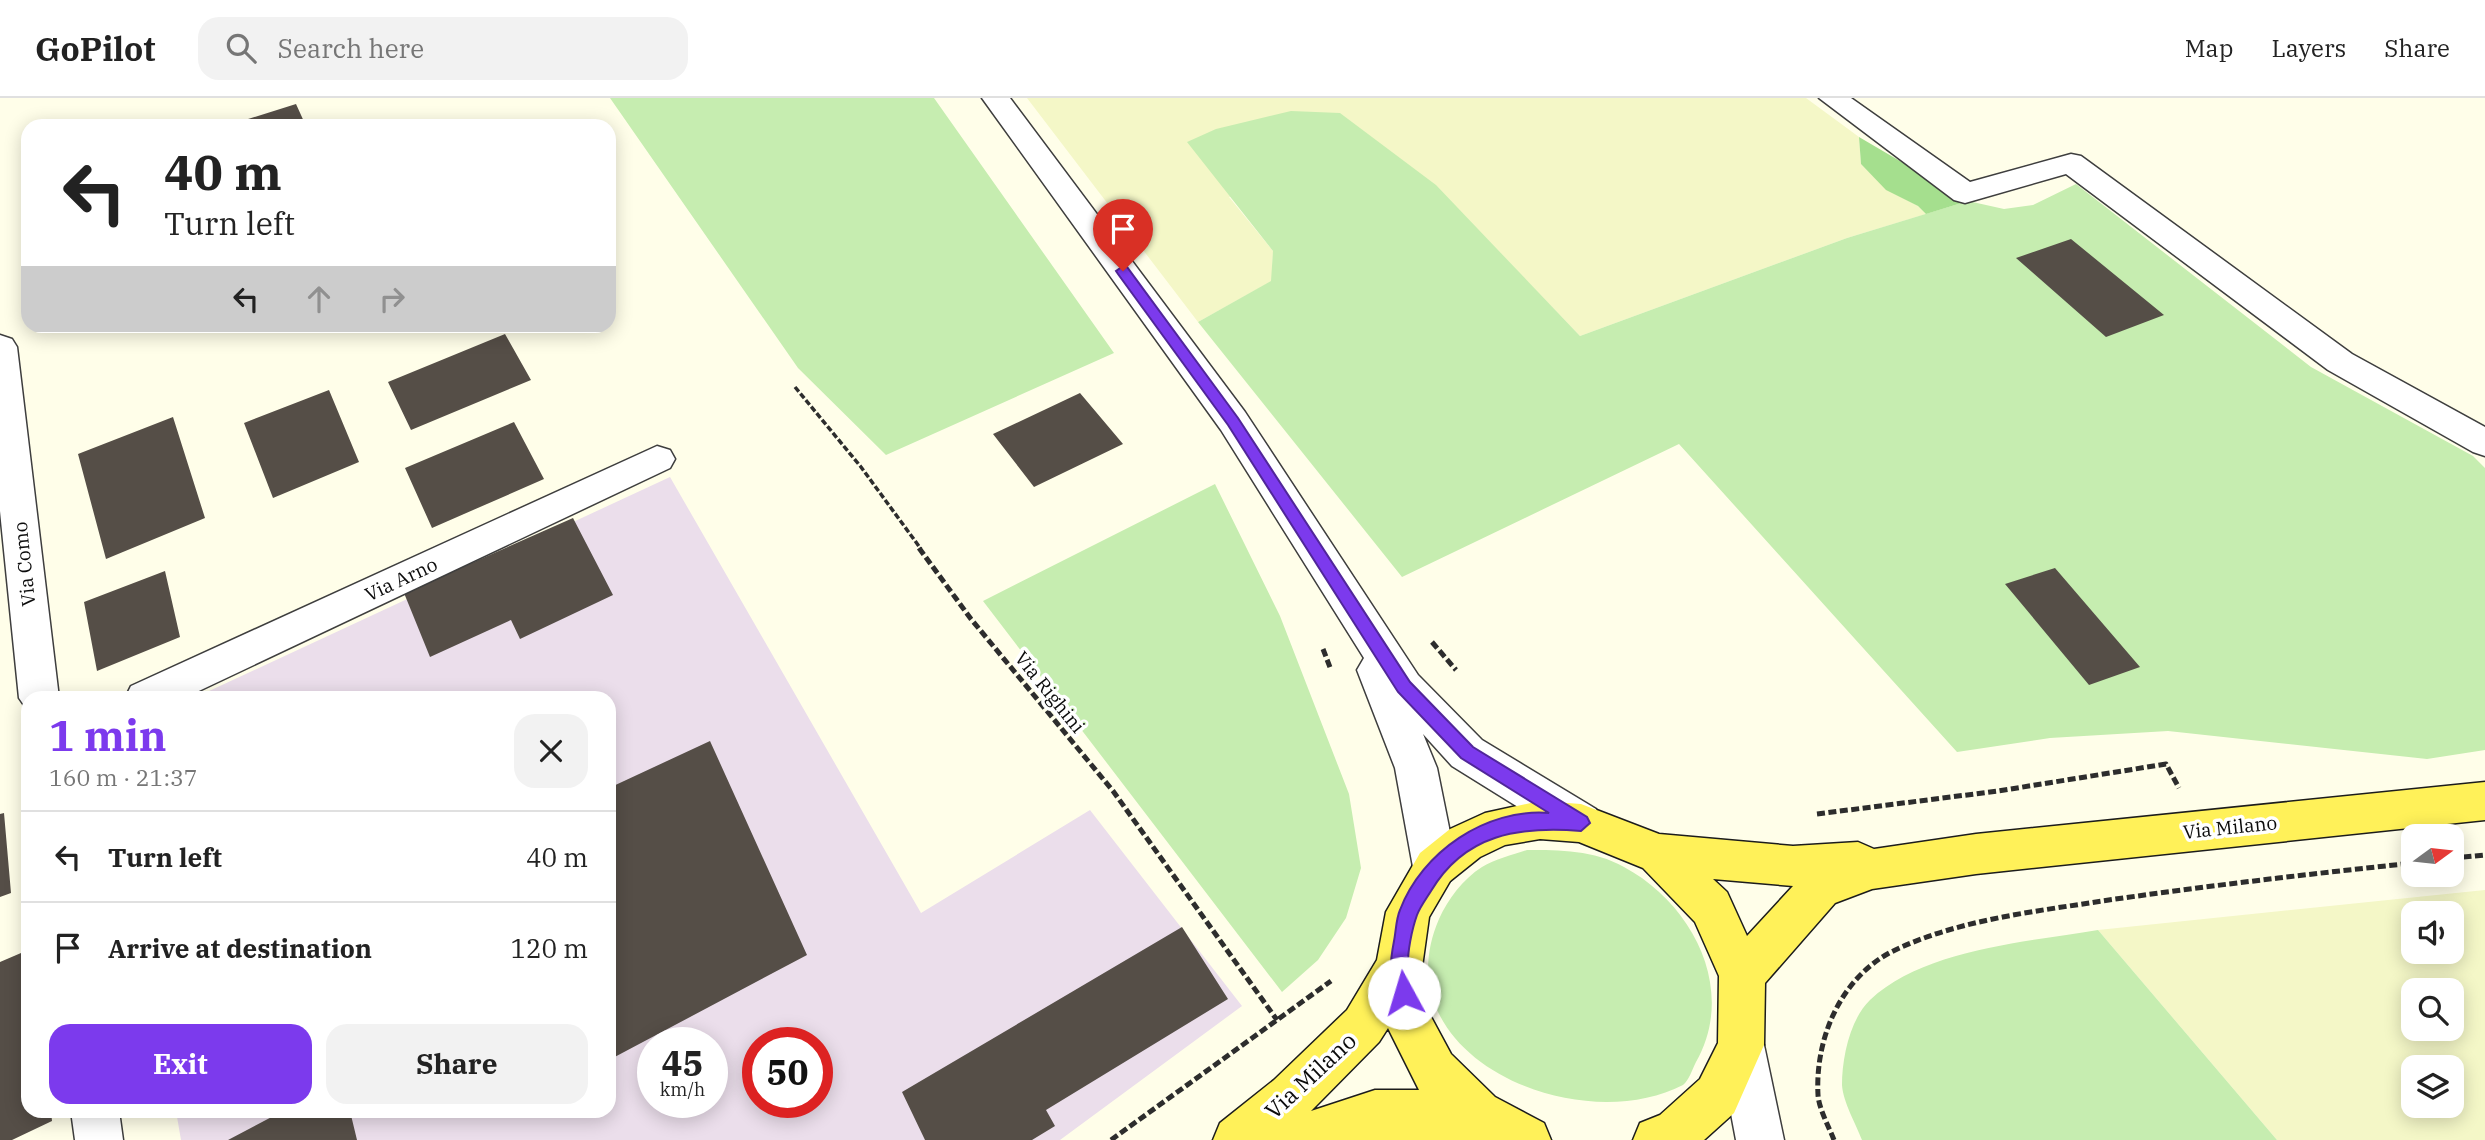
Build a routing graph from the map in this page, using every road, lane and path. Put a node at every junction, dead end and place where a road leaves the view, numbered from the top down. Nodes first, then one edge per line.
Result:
1 (996, 98) edge
2 (1833, 98) edge
3 (0, 347) edge
4 (795, 387) dead end
5 (2485, 443) edge
6 (657, 459) dead end
7 (1341, 588) junction
8 (1319, 638) dead end
9 (1430, 639) dead end
10 (1333, 676) dead end
11 (1465, 681) dead end
12 (38, 691) edge
13 (160, 691) edge
14 (2485, 801) edge
15 (1805, 816) dead end
16 (1581, 823) junction
17 (2204, 830) junction
18 (1658, 854) junction
19 (1976, 854) junction
20 (2485, 855) edge
21 (2464, 857) edge
22 (2401, 864) edge
23 (1436, 867) junction
24 (2234, 882) junction
25 (1399, 967) junction
26 (1742, 975) junction
27 (1334, 979) dead end
28 (1277, 1020) junction
29 (1741, 1045) junction
30 (1478, 1114) junction
31 (96, 1118) edge
32 (99, 1140) edge
33 (1111, 1140) edge
34 (1237, 1140) edge
35 (1297, 1140) edge
36 (1527, 1140) edge
37 (1657, 1140) edge
38 (1760, 1140) edge
39 (1834, 1140) edge

1 - 7 street
2 - 5 street
3 - 12 street, Via Como
4 - 28 path, Via Righini
6 - 13 street, Via Arno
7 - 16 street
7 - 23 street
8 - 10 path
9 - 11 path
14 - 17 main road, Via Milano
15 - 17 path
16 - 18 main road
16 - 23 main road
17 - 19 main road, Via Milano
17 - 24 path
18 - 19 main road, Via Milano
18 - 26 main road
19 - 26 main road, Via Milano
20 - 21 path
22 - 24 path
23 - 25 main road
24 - 39 path
25 - 30 main road
25 - 34 main road, Via Milano
26 - 29 main road
27 - 28 path
28 - 33 path
29 - 37 main road
29 - 38 street
30 - 35 main road, Via Milano
30 - 36 main road
31 - 32 street

